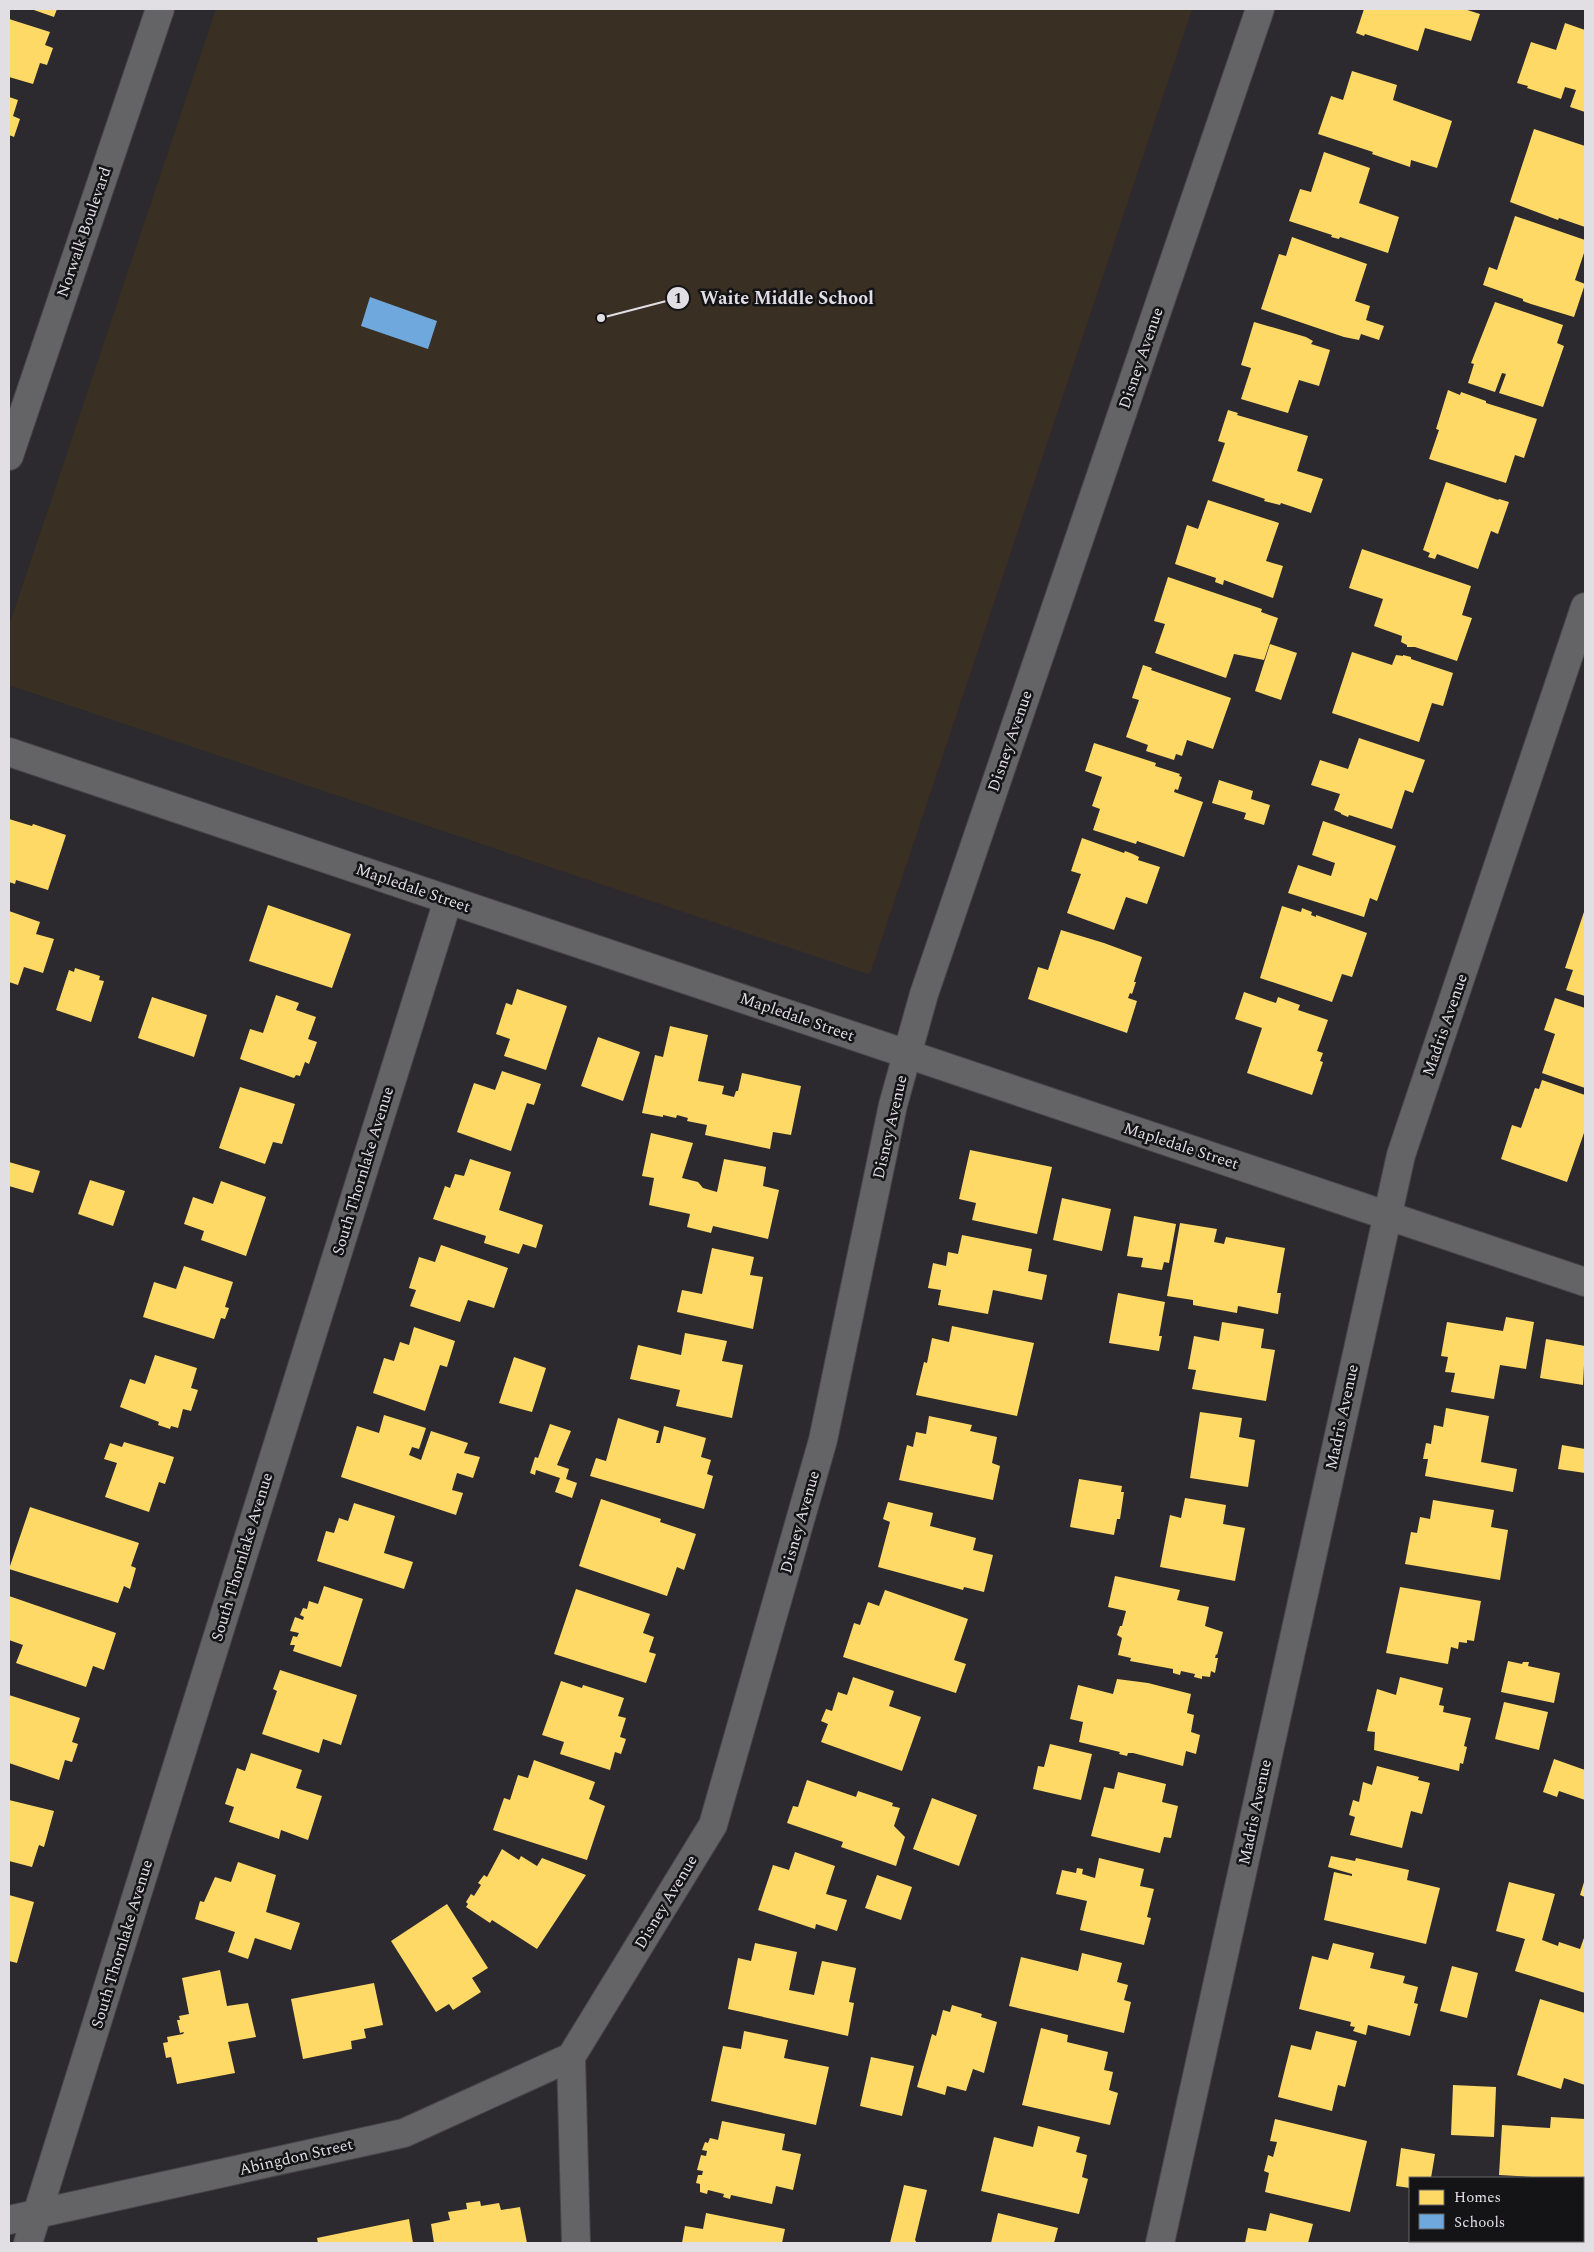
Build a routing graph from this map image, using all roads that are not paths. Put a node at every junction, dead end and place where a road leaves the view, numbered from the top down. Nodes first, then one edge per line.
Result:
1 (160, 9) edge
2 (1260, 9) edge
3 (9, 456) edge
4 (1585, 607) edge
5 (9, 752) edge
6 (448, 900) junction
7 (906, 1055) junction
8 (1387, 1215) junction
9 (1585, 1282) edge
10 (571, 2057) junction
11 (37, 2215) junction
12 (9, 2220) edge
13 (28, 2243) edge
14 (576, 2243) edge
15 (1160, 2243) edge

1 - 3 street, Norwalk Boulevard
2 - 7 street, Disney Avenue
4 - 8 street, Madris Avenue
5 - 6 street, Mapledale Street
6 - 7 street, Mapledale Street
6 - 11 street, South Thornlake Avenue
7 - 8 street, Mapledale Street
7 - 10 street, Disney Avenue
8 - 9 street, Mapledale Street
8 - 15 street, Madris Avenue
10 - 11 street, Abingdon Street
10 - 14 street
11 - 12 street, Abingdon Street
11 - 13 street, South Thornlake Avenue

